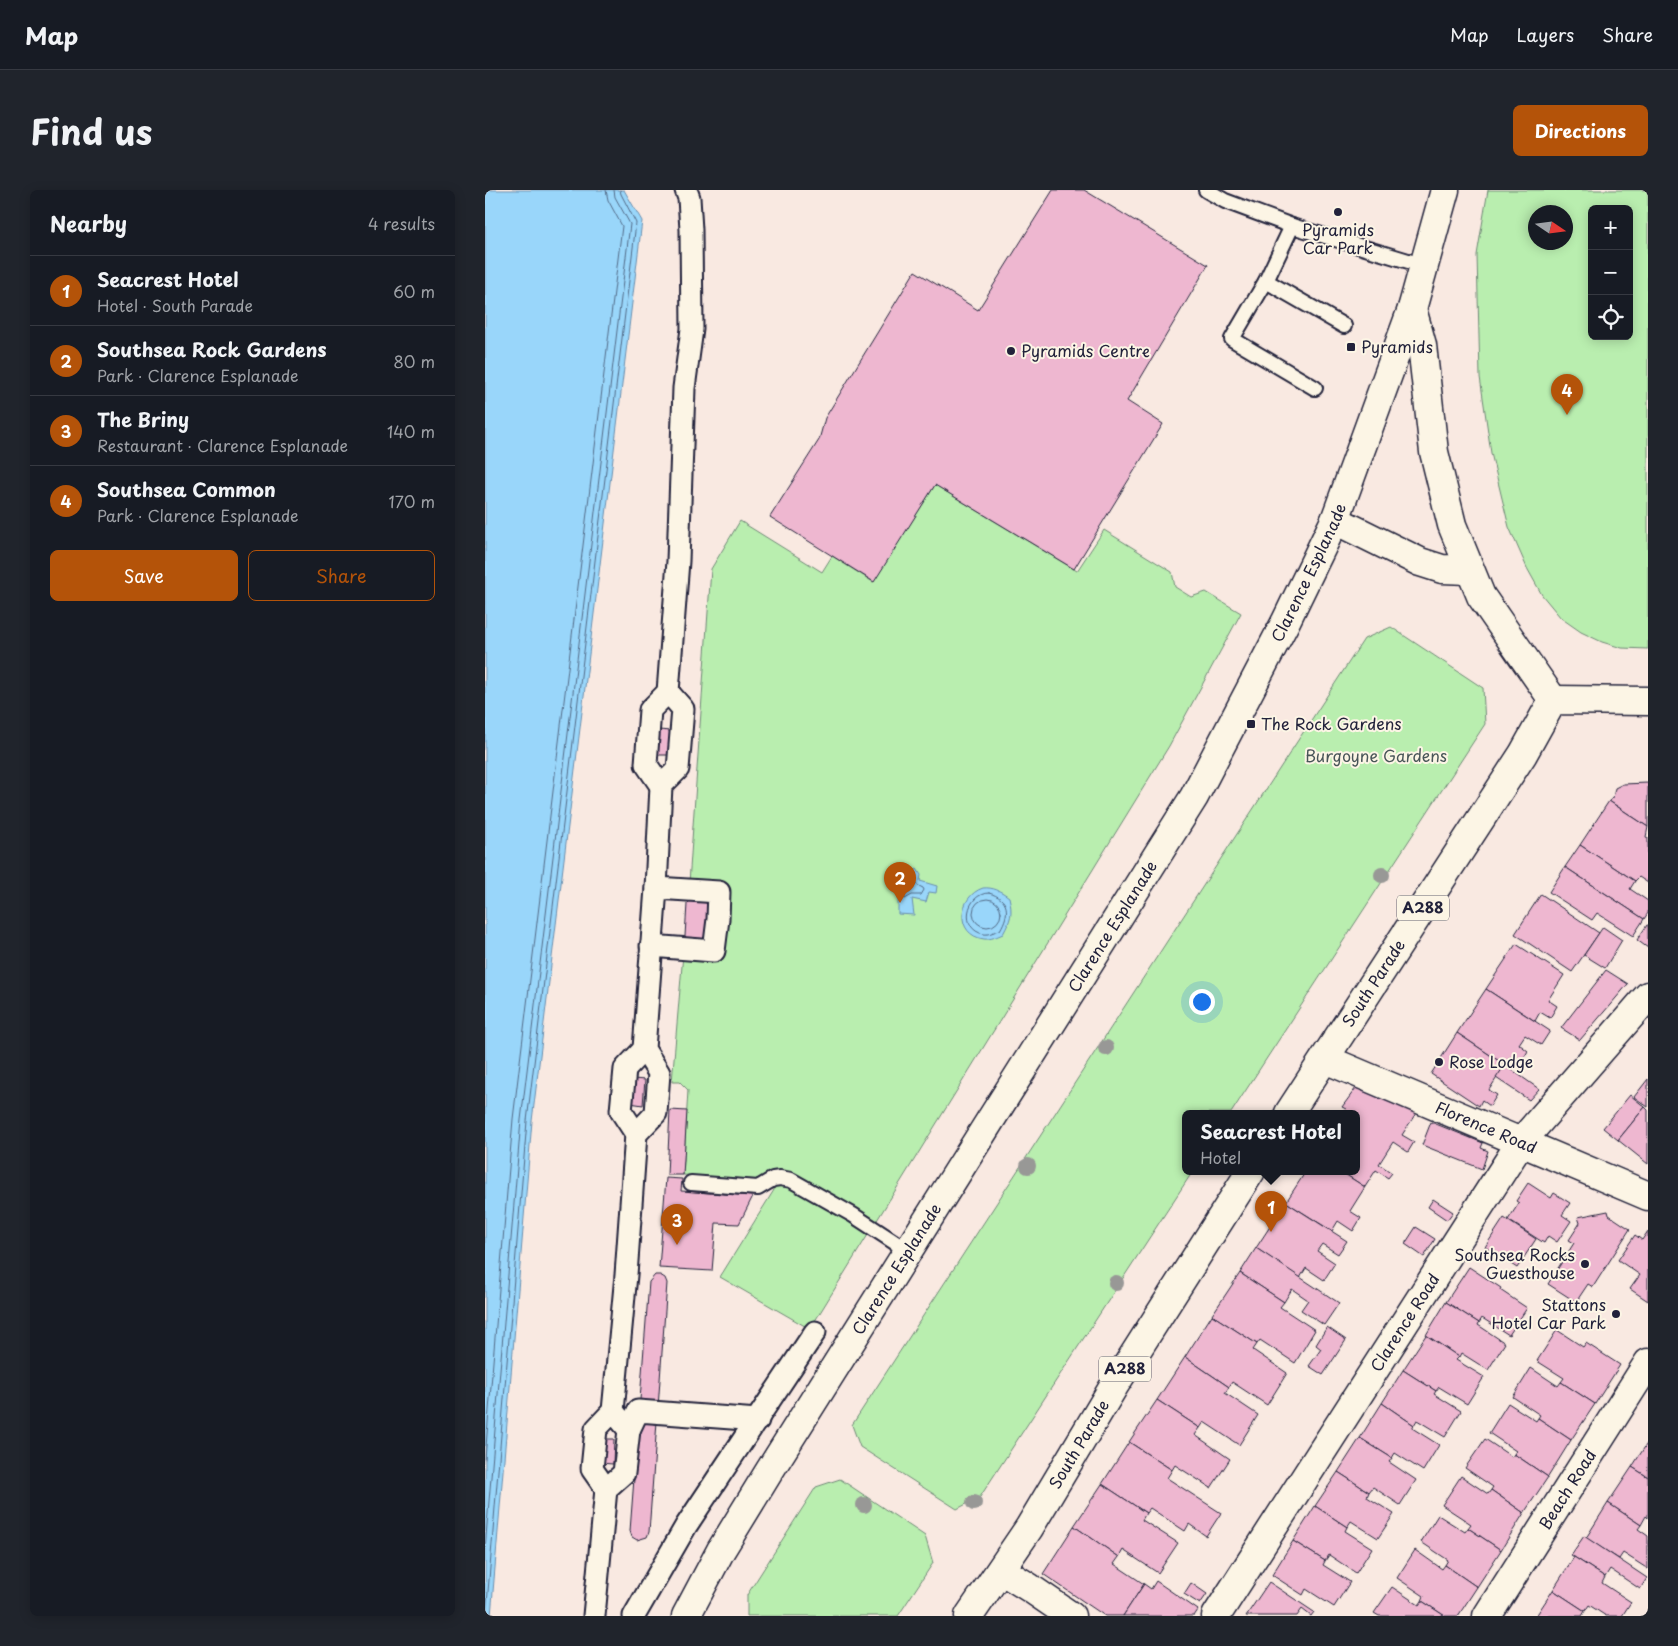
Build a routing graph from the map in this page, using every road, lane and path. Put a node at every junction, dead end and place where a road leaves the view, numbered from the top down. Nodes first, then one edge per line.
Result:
1 (685, 190) edge
2 (1206, 190) edge
3 (1445, 190) edge
4 (1292, 226) junction
5 (1425, 266) junction
6 (1266, 281) junction
7 (1412, 309) junction
8 (1344, 326) dead end
9 (1315, 388) dead end
10 (1335, 520) junction
11 (1469, 570) junction
12 (668, 692) junction
13 (1553, 700) junction
14 (1648, 701) edge
15 (661, 786) junction
16 (656, 888) junction
17 (651, 946) junction
18 (1648, 996) edge
19 (644, 1049) junction
20 (1325, 1059) junction
21 (1291, 1110) edge
22 (636, 1134) junction
23 (1521, 1142) junction
24 (1248, 1175) edge
25 (691, 1183) dead end
26 (1648, 1196) edge
27 (908, 1251) junction
28 (815, 1332) dead end
29 (1648, 1363) edge
30 (615, 1387) junction
31 (613, 1411) junction
32 (638, 1411) junction
33 (758, 1420) junction
34 (629, 1430) junction
35 (606, 1489) junction
36 (1001, 1570) junction
37 (594, 1616) edge
38 (634, 1616) edge
39 (686, 1616) edge
40 (969, 1616) edge
41 (1071, 1616) edge
42 (1216, 1616) edge
43 (1487, 1616) edge

1 - 12 street
2 - 4 lane
3 - 5 street, Clarence Esplanade
4 - 5 lane
4 - 6 lane
5 - 7 street, Clarence Esplanade
6 - 8 lane
6 - 9 lane
7 - 10 street, Clarence Esplanade
7 - 11 street
10 - 11 street
10 - 27 street, Clarence Esplanade
11 - 13 street
12 - 15 street
12 - 15 street
13 - 14 street
13 - 20 street, South Parade / A288
15 - 16 street
16 - 17 street
16 - 17 street
17 - 19 street
18 - 23 street, Clarence Road
19 - 22 street
19 - 22 street
20 - 21 street, South Parade / A288
20 - 23 street, Florence Road
22 - 30 street
23 - 26 street, Florence Road
23 - 42 street, Clarence Road
24 - 36 street, South Parade / A288
25 - 27 lane
27 - 39 street, Clarence Esplanade
28 - 33 street
29 - 43 street, Beach Road
30 - 31 street
30 - 32 street
31 - 34 street
31 - 35 street
32 - 33 street
32 - 34 street
33 - 38 street
34 - 35 street
35 - 37 street
36 - 40 street, South Parade / A288
36 - 41 street

